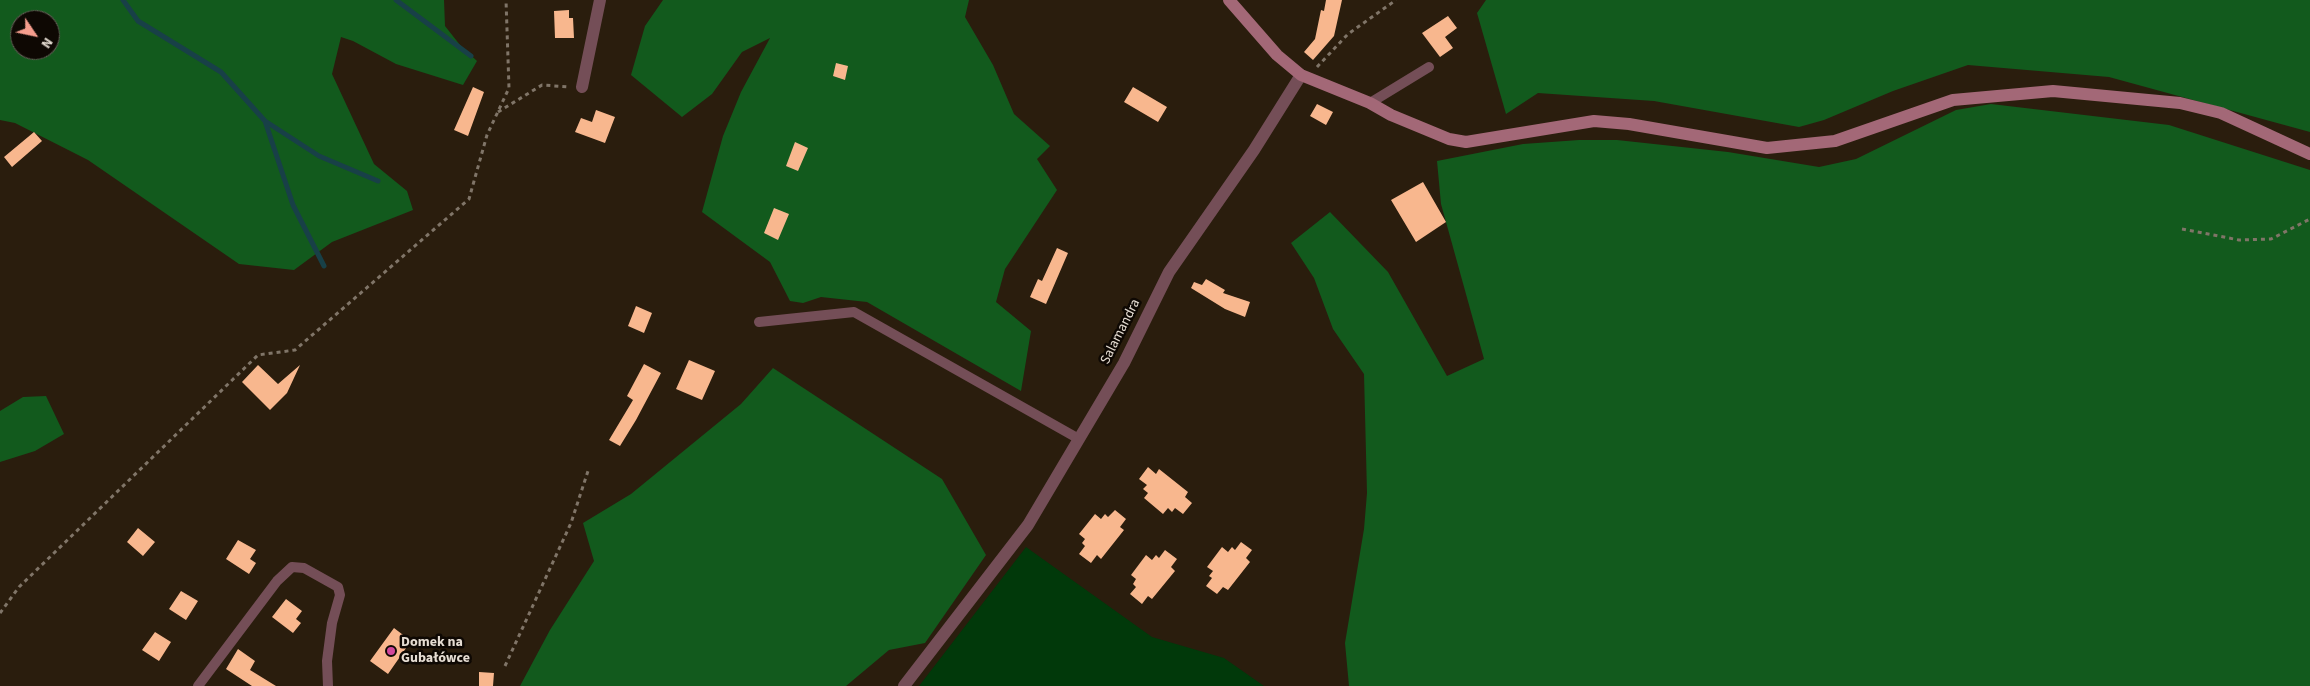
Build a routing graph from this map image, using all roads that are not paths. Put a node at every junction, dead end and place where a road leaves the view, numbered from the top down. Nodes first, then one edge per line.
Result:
1 (600, 0) edge
2 (1229, 0) edge
3 (1429, 67) dead end
4 (1305, 78) junction
5 (582, 87) road end
6 (1370, 103) junction
7 (2310, 154) edge
8 (759, 322) dead end
9 (1078, 439) junction
10 (198, 686) edge
11 (328, 686) edge
12 (904, 686) edge

1 - 5 street
2 - 4 street
3 - 6 lane
4 - 6 street
4 - 9 street, Salamandra
6 - 7 street
8 - 9 lane
9 - 12 street, Salamandra
10 - 11 lane

